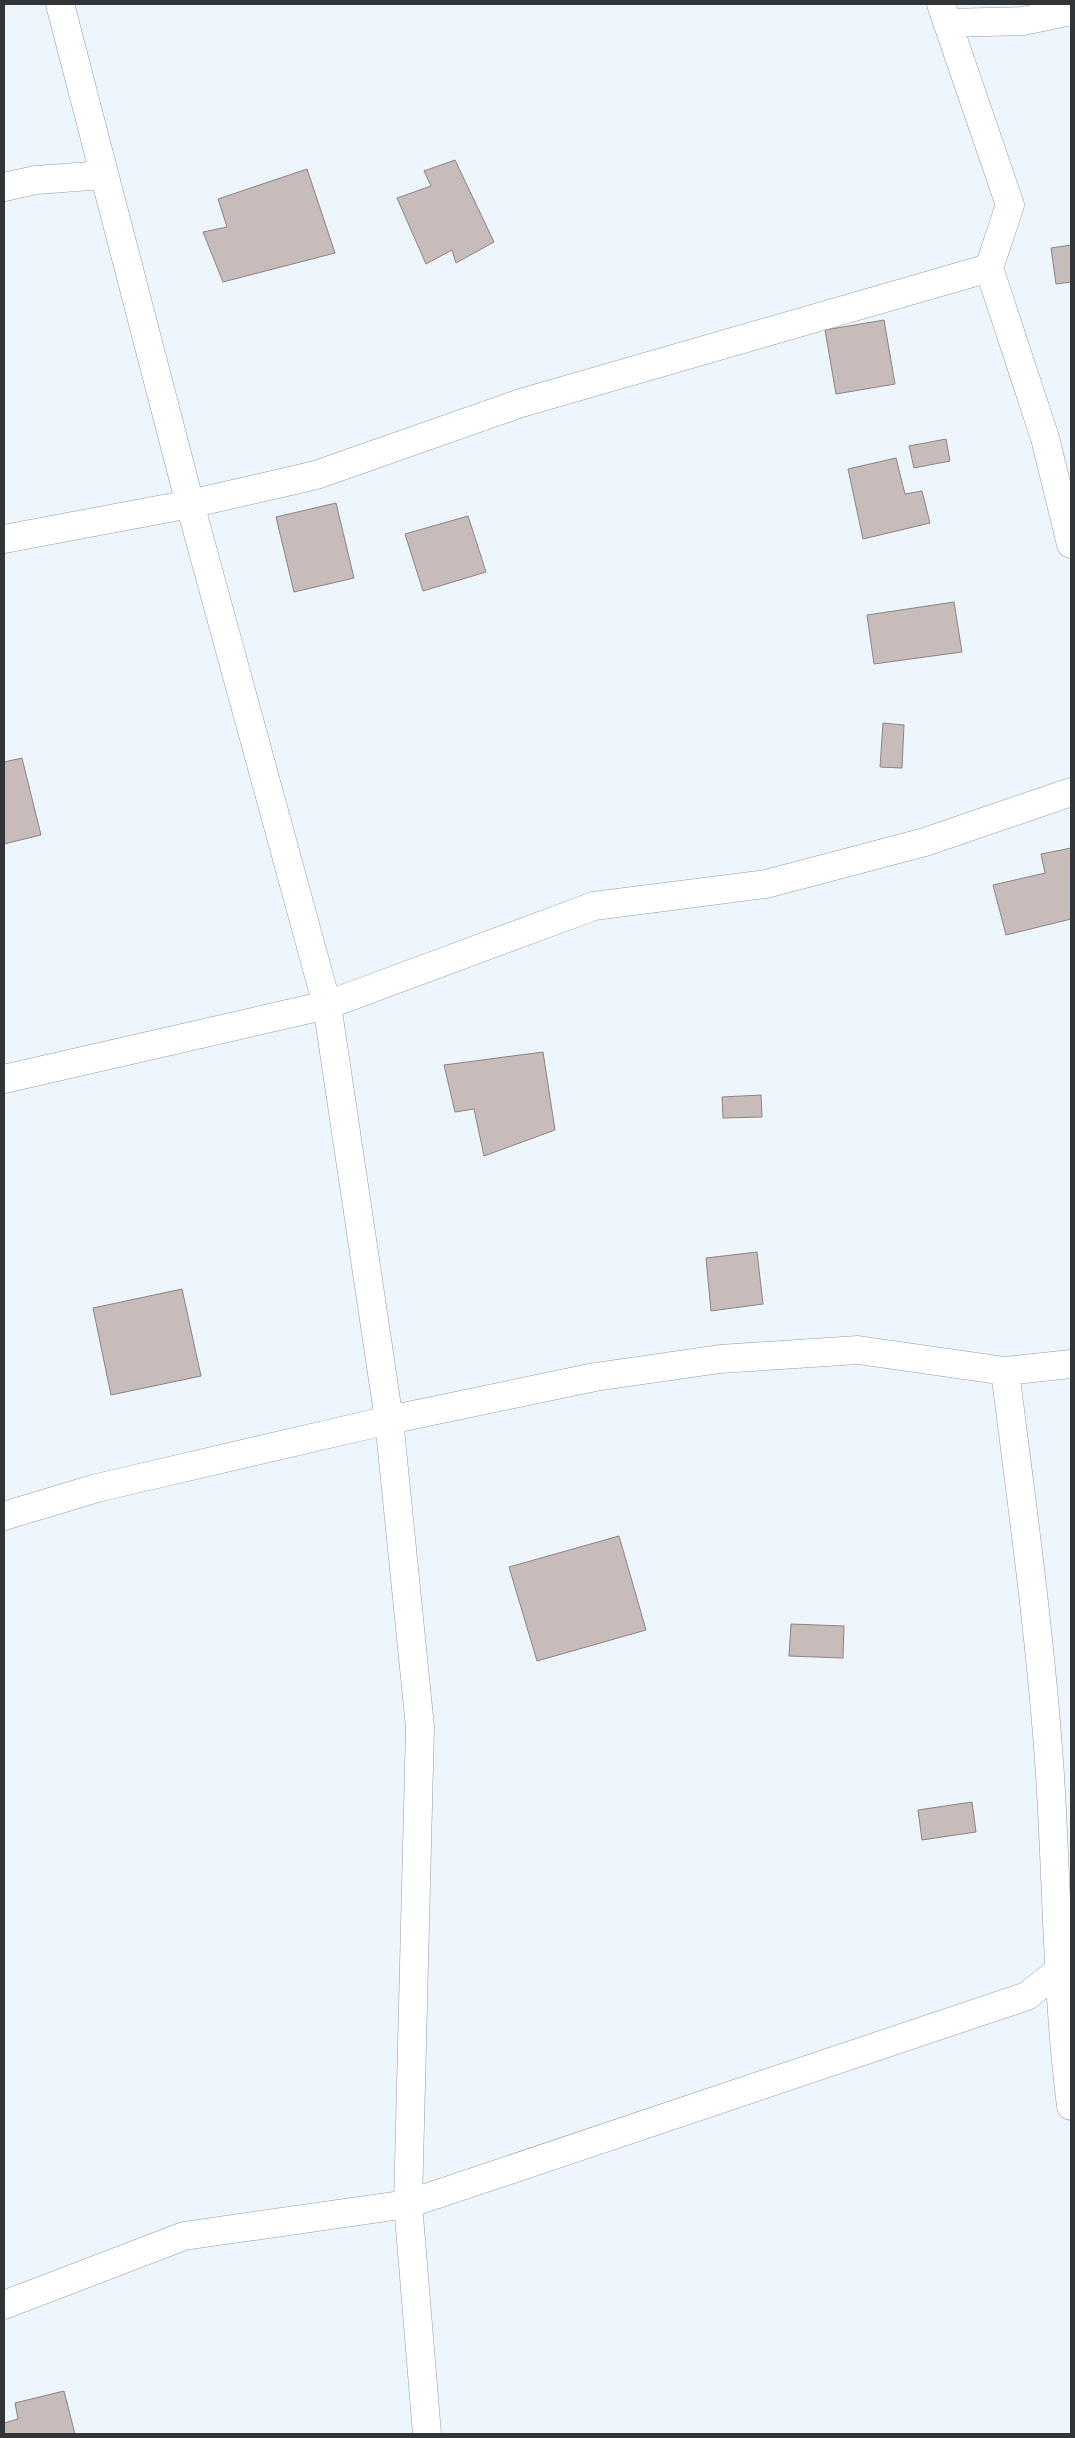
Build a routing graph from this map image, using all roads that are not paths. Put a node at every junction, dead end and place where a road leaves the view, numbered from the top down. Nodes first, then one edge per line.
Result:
1 (60, 4) edge
2 (1071, 11) edge
3 (944, 13) edge
4 (104, 175) junction
5 (4, 187) edge
6 (989, 268) junction
7 (190, 504) junction
8 (4, 539) edge
9 (1071, 544) edge
10 (1071, 792) edge
11 (328, 1004) junction
12 (4, 1079) edge
13 (1071, 1364) edge
14 (1005, 1371) junction
15 (389, 1420) junction
16 (4, 1516) edge
17 (1065, 1965) edge
18 (1071, 2106) edge
19 (408, 2204) junction
20 (4, 2305) edge
21 (427, 2434) edge

1 - 4 street
2 - 3 street
3 - 6 street
4 - 5 street
4 - 7 street
6 - 7 street
6 - 9 street
7 - 8 street
7 - 11 street
10 - 11 street
11 - 12 street
11 - 15 street
13 - 14 street
14 - 15 street
14 - 17 street
15 - 16 street
15 - 19 street
17 - 18 street
17 - 19 street
19 - 20 street
19 - 21 street

